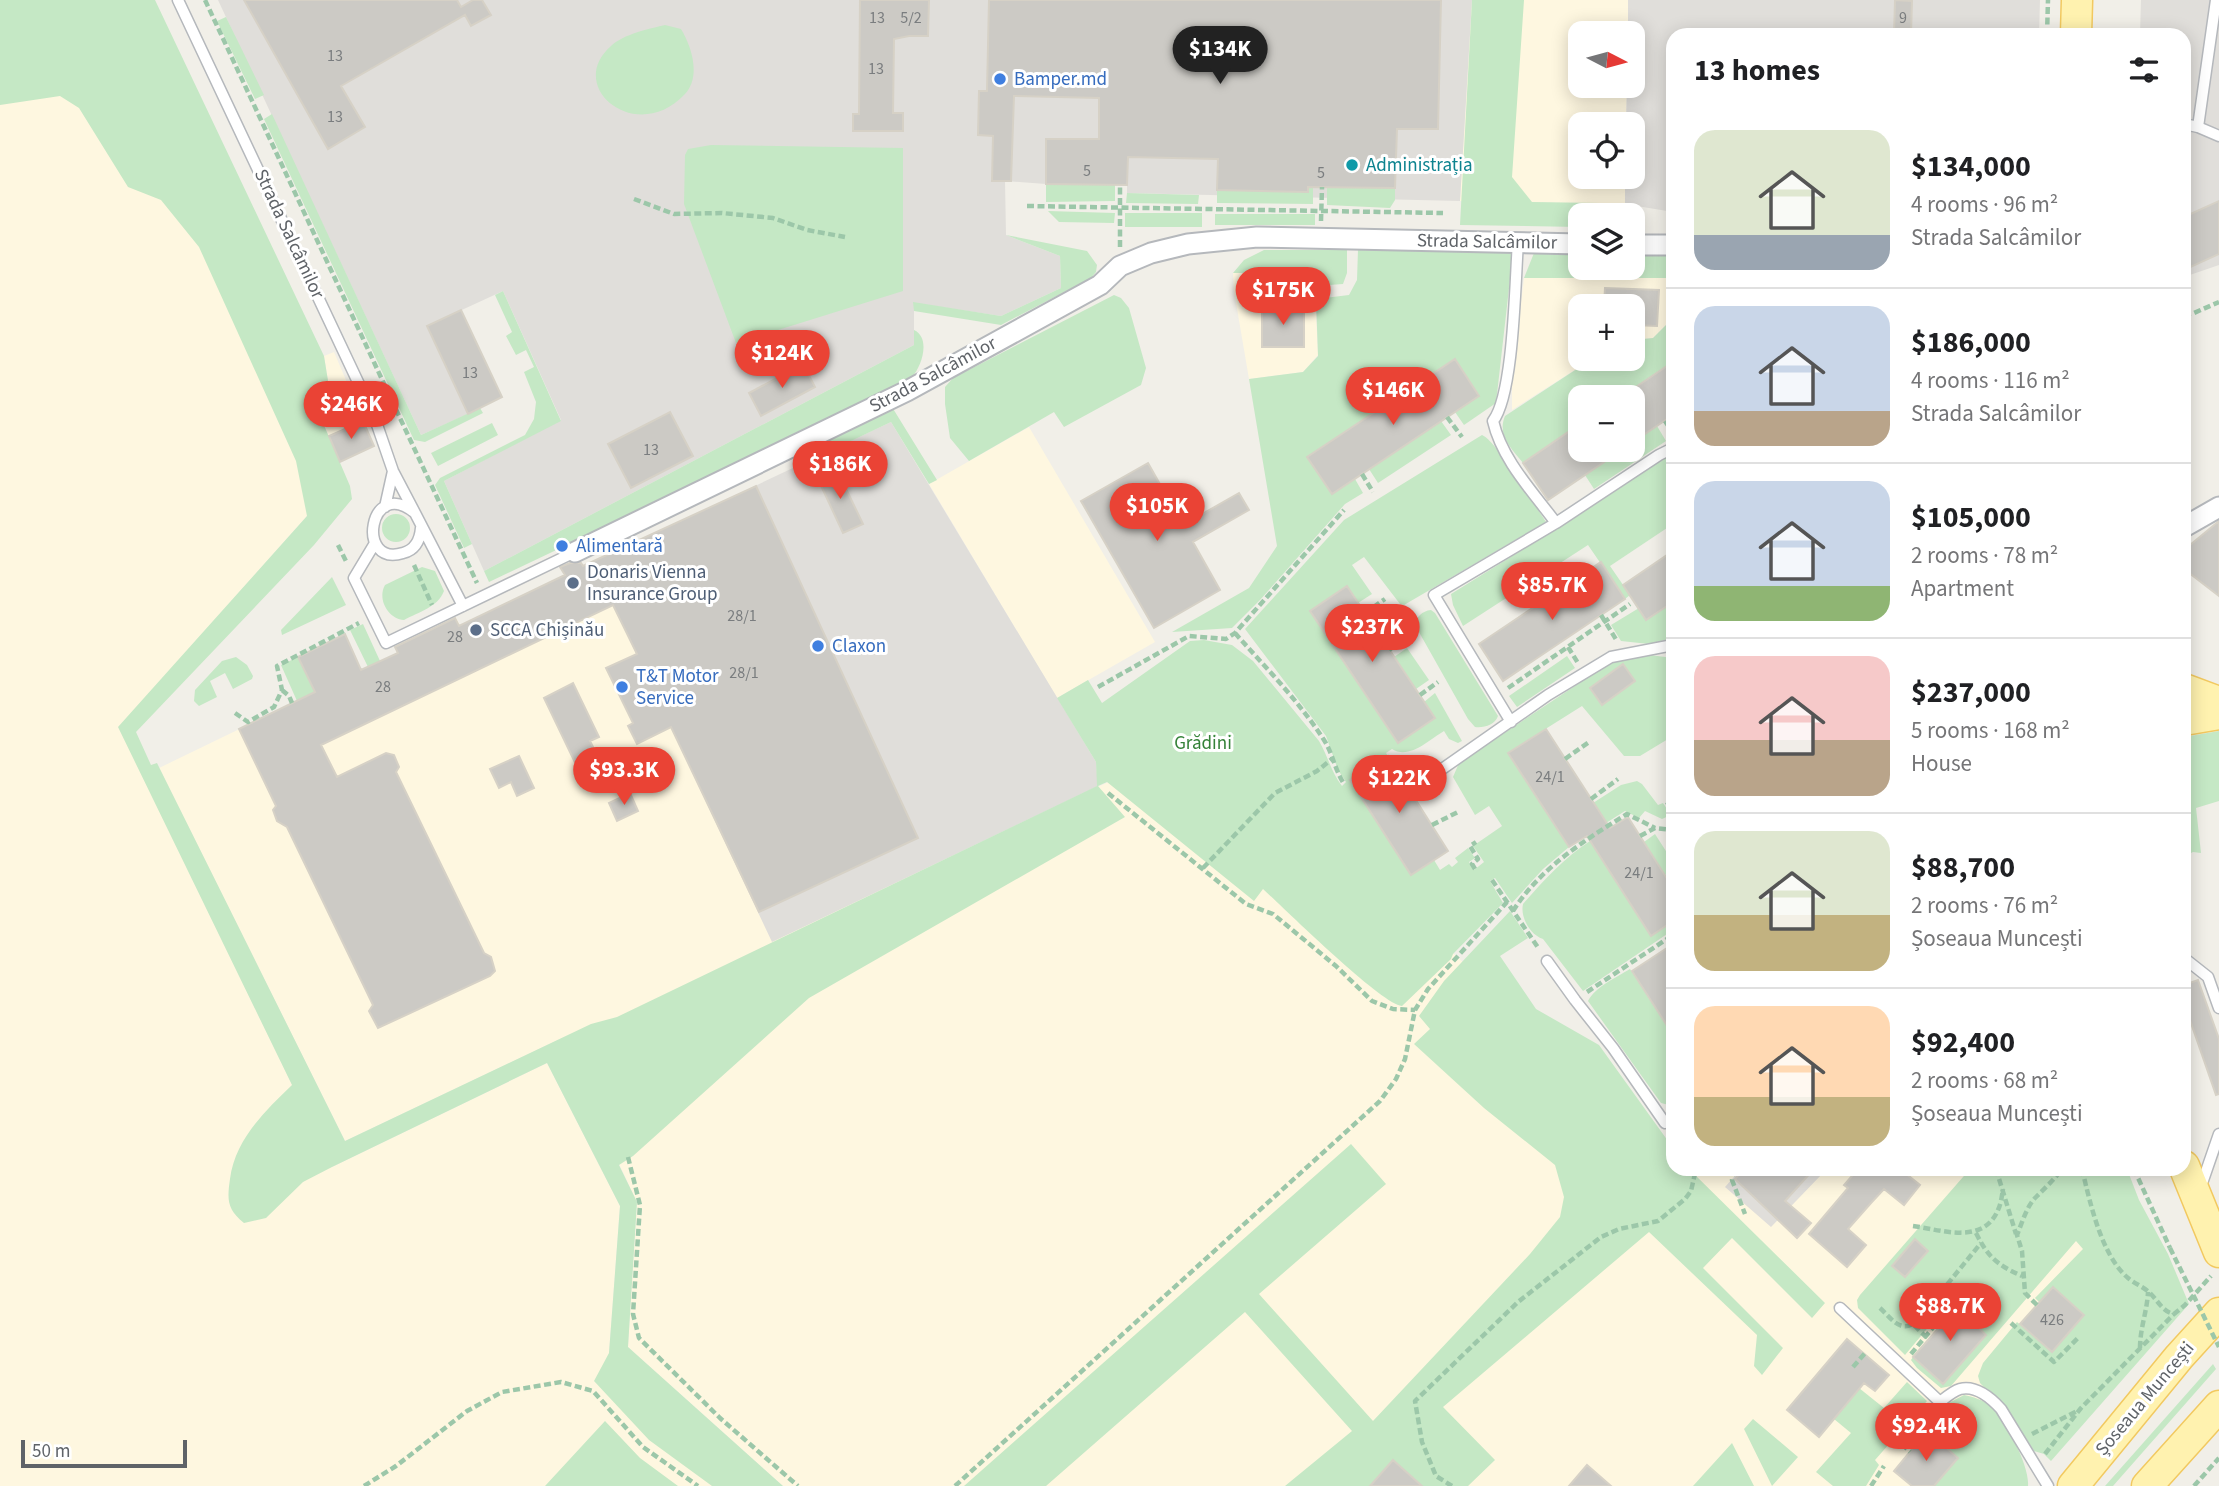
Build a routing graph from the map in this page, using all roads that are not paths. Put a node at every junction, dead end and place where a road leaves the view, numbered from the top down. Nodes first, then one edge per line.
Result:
1 (178, 0) edge
2 (2077, 0) edge
3 (2216, 0) edge
4 (2076, 28) edge
5 (2191, 126) edge
6 (2198, 127) junction
7 (2219, 136) edge
8 (1518, 242) junction
9 (1568, 244) edge
10 (1645, 245) edge
11 (1666, 245) edge
12 (1666, 452) edge
13 (393, 471) junction
14 (385, 507) junction
15 (2219, 507) edge
16 (415, 513) junction
17 (1556, 523) junction
18 (2191, 523) edge
19 (421, 528) junction
20 (375, 543) junction
21 (575, 552) joint
22 (463, 606) junction
23 (1666, 646) edge
24 (2191, 692) edge
25 (2219, 702) edge
26 (2219, 714) edge
27 (2191, 719) edge
28 (1511, 722) junction
29 (1435, 774) dead end
30 (1547, 961) road end
31 (2191, 964) edge
32 (2219, 1008) edge
33 (1666, 1122) edge
34 (2219, 1134) edge
35 (2188, 1176) edge
36 (2200, 1207) junction
37 (2219, 1252) edge
38 (1840, 1308) dead end
39 (2215, 1328) edge
40 (2219, 1406) edge
41 (2048, 1486) edge
42 (2073, 1486) edge
43 (2147, 1486) edge

1 - 13 lane, Strada Salcâmilor
2 - 4 main road
3 - 6 lane
5 - 6 lane
6 - 7 lane
8 - 9 street, Strada Salcâmilor
8 - 17 lane
8 - 21 street, Strada Salcâmilor
10 - 11 street
12 - 17 lane
13 - 14 lane, Strada Salcâmilor
13 - 16 lane, Strada Salcâmilor
14 - 16 lane
14 - 20 lane, Strada Salcâmilor
15 - 18 street
16 - 19 lane, Strada Salcâmilor
17 - 28 lane
19 - 20 lane
19 - 22 lane, Strada Salcâmilor
20 - 22 lane, Strada Salcâmilor
21 - 22 lane, Strada Salcâmilor
23 - 28 lane
24 - 25 main road
26 - 27 main road
28 - 29 lane
30 - 33 lane
31 - 32 lane
34 - 36 lane
35 - 36 main road
36 - 37 main road
38 - 41 lane
39 - 42 main road, Șoseaua Muncești
40 - 43 main road

